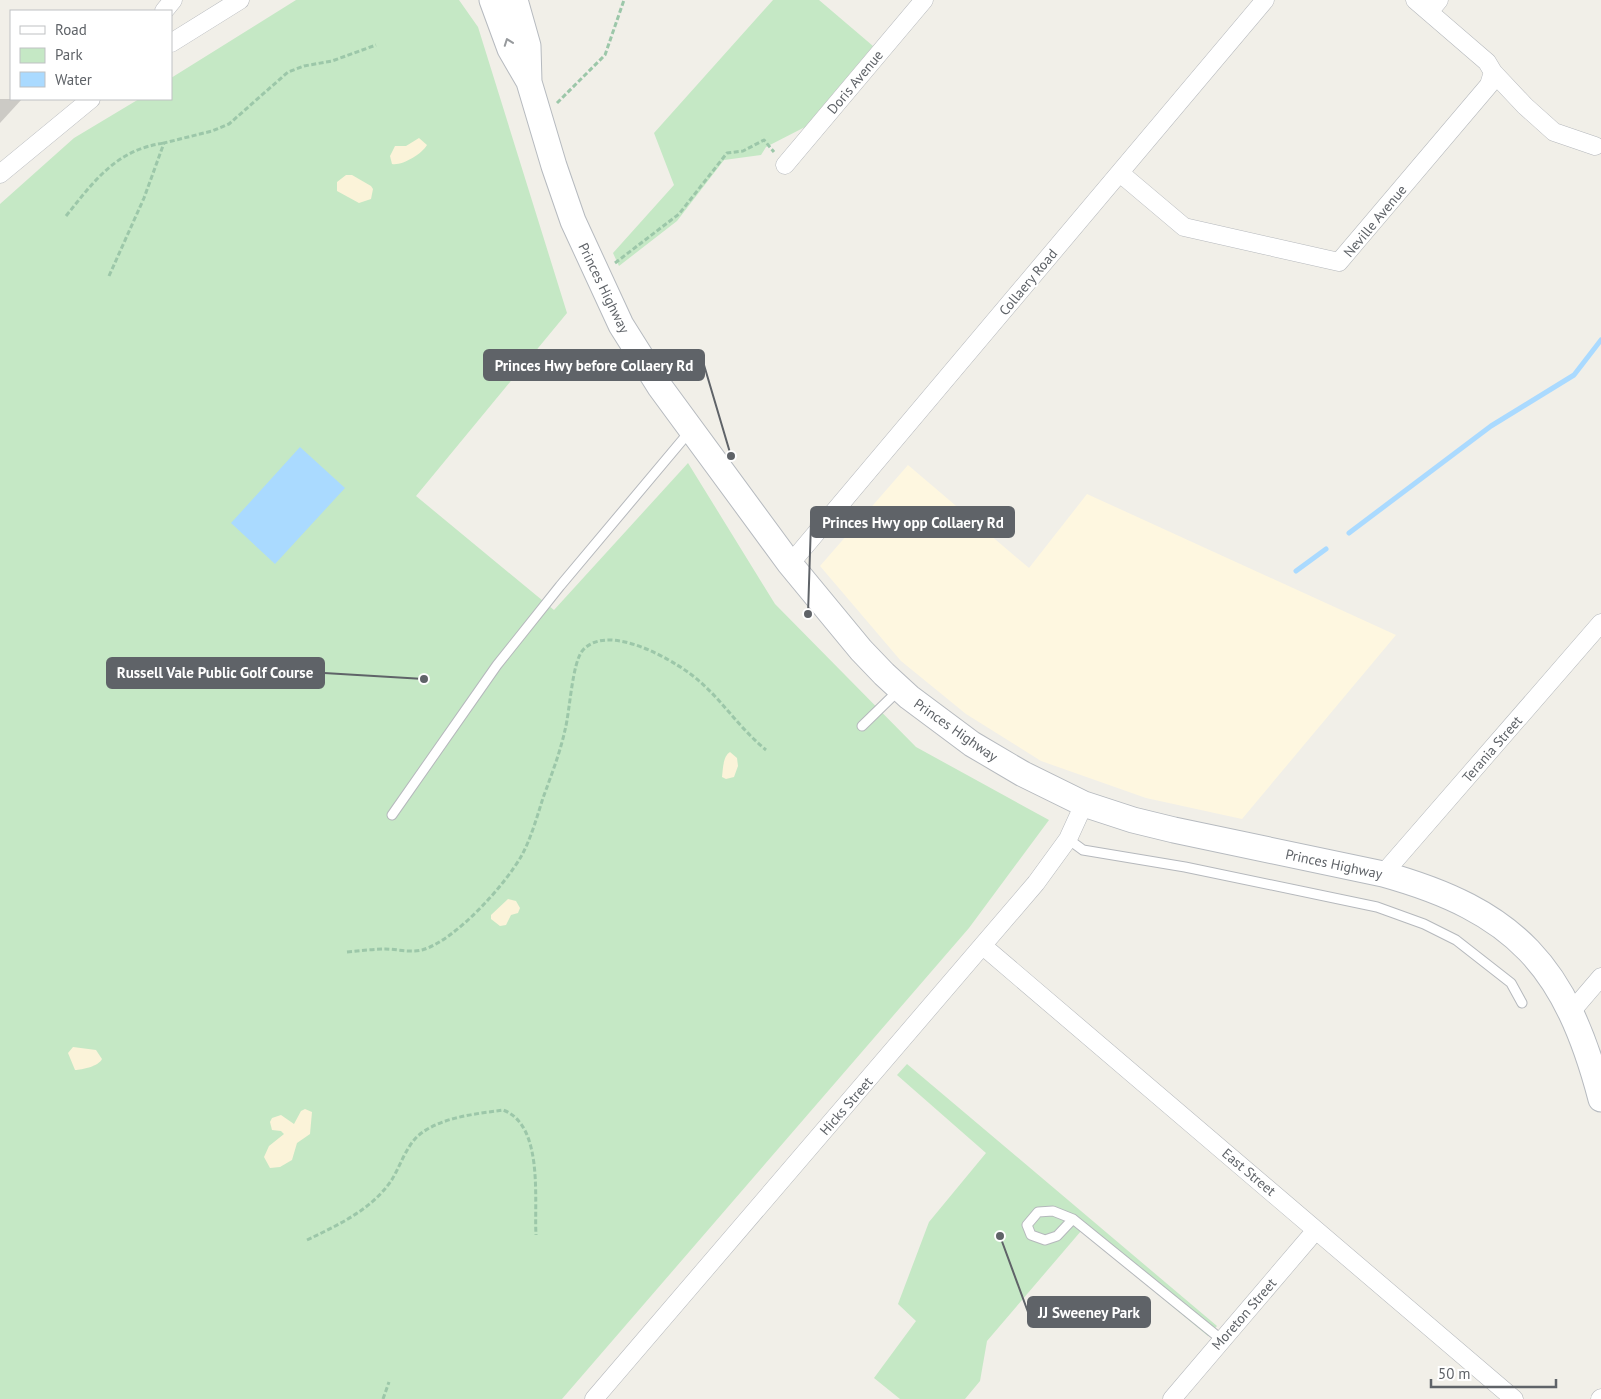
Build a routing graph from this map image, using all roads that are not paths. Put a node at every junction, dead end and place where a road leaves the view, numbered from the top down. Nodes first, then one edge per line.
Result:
1 (173, 0) edge
2 (240, 0) edge
3 (492, 0) edge
4 (514, 0) edge
5 (924, 0) edge
6 (1265, 0) edge
7 (1415, 0) edge
8 (1434, 6) edge
9 (165, 10) edge
10 (172, 42) edge
11 (1494, 72) junction
12 (530, 82) junction
13 (90, 100) edge
14 (1595, 146) dead end
15 (785, 165) road end
16 (1120, 173) junction
17 (0, 174) edge
18 (691, 429) junction
19 (790, 564) junction
20 (1601, 623) edge
21 (900, 689) junction
22 (862, 726) dead end
23 (1084, 804) junction
24 (392, 816) dead end
25 (1068, 839) junction
26 (1383, 874) junction
27 (983, 946) junction
28 (1601, 977) edge
29 (1522, 1003) dead end
30 (1571, 1012) junction
31 (1601, 1099) edge
32 (1073, 1219) junction
33 (1316, 1230) junction
34 (1222, 1340) junction
35 (594, 1399) edge
36 (1172, 1399) edge
37 (1514, 1399) edge

1 - 9 street
2 - 10 street
12 -> 3 main road, Princes Highway
4 - 12 main road, Princes Highway
5 - 15 street, Doris Avenue
6 - 16 street, Collaery Road
7 - 8 street
8 - 11 street
11 - 14 street
11 - 16 street, Neville Avenue
12 - 18 main road, Princes Highway
13 - 17 street
16 - 19 street, Collaery Road
18 - 19 main road, Princes Highway
18 - 24 lane
19 - 21 main road, Princes Highway
20 - 26 street, Terania Street
21 - 22 lane
21 - 23 main road, Princes Highway
23 - 25 street, Hicks Street
23 - 26 main road, Princes Highway
25 - 27 street, Hicks Street
25 - 29 lane
26 - 30 main road, Princes Highway
27 - 33 street, East Street
27 - 35 street, Hicks Street
28 - 30 street
30 - 31 main road, Princes Highway
32 - 32 lane
32 - 34 lane
33 - 34 street, Moreton Street
33 - 37 street, East Street
34 - 36 street, Moreton Street

